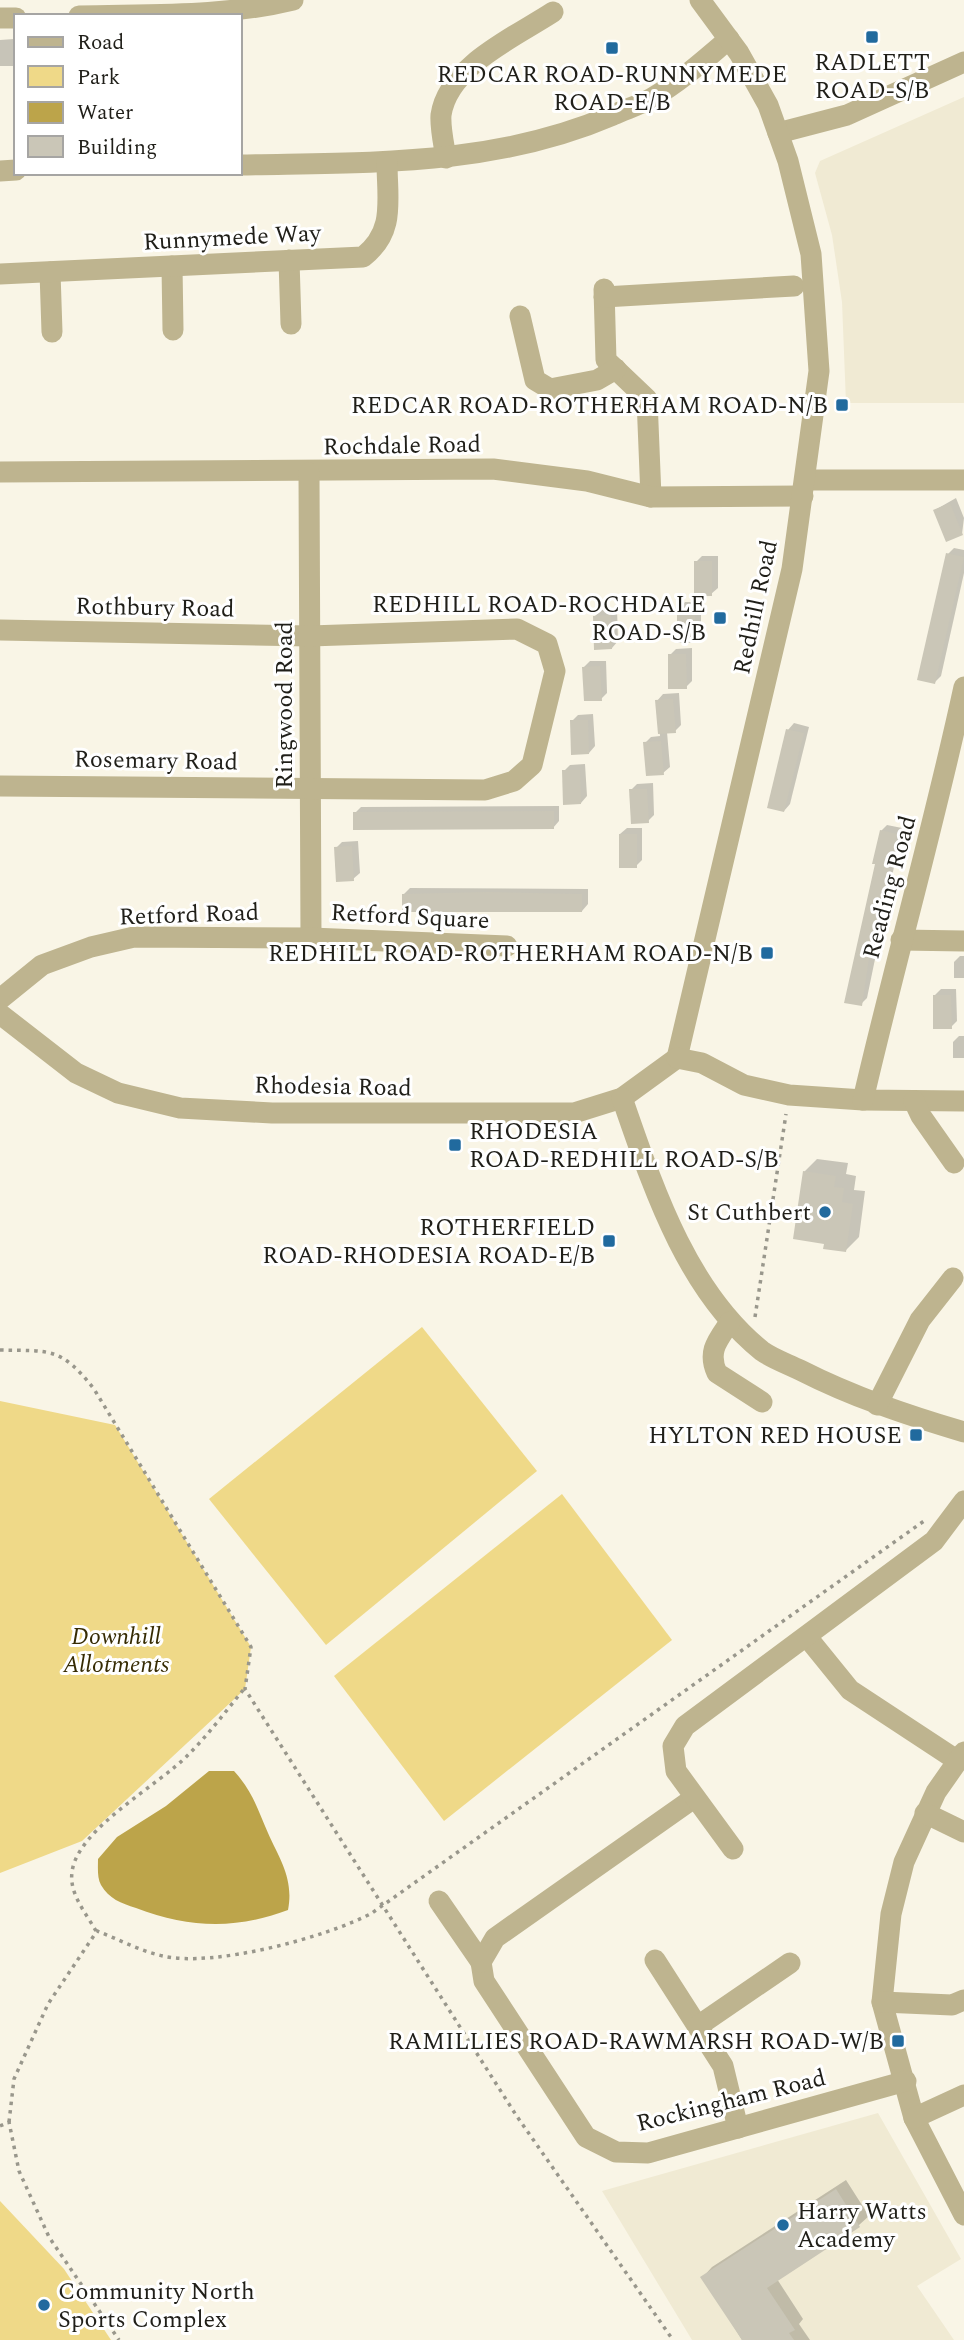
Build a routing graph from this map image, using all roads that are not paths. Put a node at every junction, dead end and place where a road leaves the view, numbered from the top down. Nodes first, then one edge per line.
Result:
1 (293, 0) edge
2 (700, 0) edge
3 (553, 12) dead end
4 (137, 14) edge
5 (729, 39) junction
6 (964, 62) edge
7 (778, 133) junction
8 (446, 158) junction
9 (387, 162) junction
10 (242, 165) edge
11 (289, 260) junction
12 (172, 266) junction
13 (50, 272) junction
14 (0, 274) edge
15 (794, 286) dead end
16 (520, 316) dead end
17 (290, 324) dead end
18 (173, 330) dead end
19 (52, 332) dead end
20 (616, 369) junction
21 (0, 472) edge
22 (309, 473) junction
23 (964, 480) edge
24 (804, 488) junction
25 (651, 496) junction
26 (0, 630) edge
27 (310, 636) junction
28 (964, 687) edge
29 (0, 786) edge
30 (964, 787) edge
31 (311, 788) junction
32 (943, 788) junction
33 (311, 937) junction
34 (901, 940) junction
35 (964, 941) edge
36 (507, 946) dead end
37 (0, 999) edge
38 (0, 1014) edge
39 (677, 1058) junction
40 (622, 1098) junction
41 (863, 1100) junction
42 (914, 1101) junction
43 (962, 1105) edge
44 (954, 1163) dead end
45 (953, 1278) dead end
46 (730, 1322) junction
47 (762, 1402) dead end
48 (877, 1405) junction
49 (964, 1432) edge
50 (964, 1502) edge
51 (807, 1637) junction
52 (961, 1757) edge
53 (694, 1798) junction
54 (925, 1813) junction
55 (964, 1832) edge
56 (733, 1849) dead end
57 (439, 1901) dead end
58 (656, 1960) dead end
59 (481, 1962) junction
60 (790, 1963) dead end
61 (964, 2000) edge
62 (882, 2002) junction
63 (698, 2026) junction
64 (906, 2081) junction
65 (964, 2095) edge
66 (914, 2118) junction
67 (738, 2128) junction
68 (964, 2215) edge

1 - 4 street
2 - 5 street, Redhill Road
3 - 8 street
5 - 7 street, Redhill Road
5 - 8 street
6 - 7 street
7 - 24 street, Redhill Road
8 - 9 street
9 - 10 street
9 - 11 street, Runnymede Way
11 - 12 street, Runnymede Way
11 - 17 street
12 - 13 street, Runnymede Way
12 - 18 street
13 - 14 street, Runnymede Way
13 - 19 street
15 - 20 street
16 - 20 street
20 - 25 street
21 - 22 street, Rochdale Road
22 - 25 street, Rochdale Road
22 - 27 street, Ringwood Road
23 - 24 street, Rochdale Road
24 - 25 street, Rochdale Road
24 - 39 street, Redhill Road
26 - 27 street, Rothbury Road
27 - 31 street, Ringwood Road
27 - 31 street, Rothbury Road
28 - 32 street, Reading Road
29 - 31 street, Rosemary Road
30 - 32 street
31 - 33 street, Ringwood Road
32 - 34 street, Reading Road
33 - 36 street, Retford Square
33 - 37 street, Retford Road
34 - 35 street
34 - 41 street, Reading Road
38 - 40 street, Rhodesia Road
39 - 40 street, Rhodesia Road
39 - 41 street
40 - 46 street
41 - 42 street
42 - 43 street
42 - 44 street
45 - 48 street
46 - 47 street
46 - 48 street
48 - 49 street
50 - 51 street
51 - 52 street
51 - 53 street
52 - 54 street
53 - 56 street
53 - 59 street
54 - 55 street
54 - 62 street
57 - 59 street, Rockingham Road
58 - 63 street
59 - 67 street, Rockingham Road
60 - 63 street
61 - 62 street
62 - 64 street
63 - 67 street
64 - 66 street
64 - 67 street, Rockingham Road
65 - 66 street
66 - 68 street

